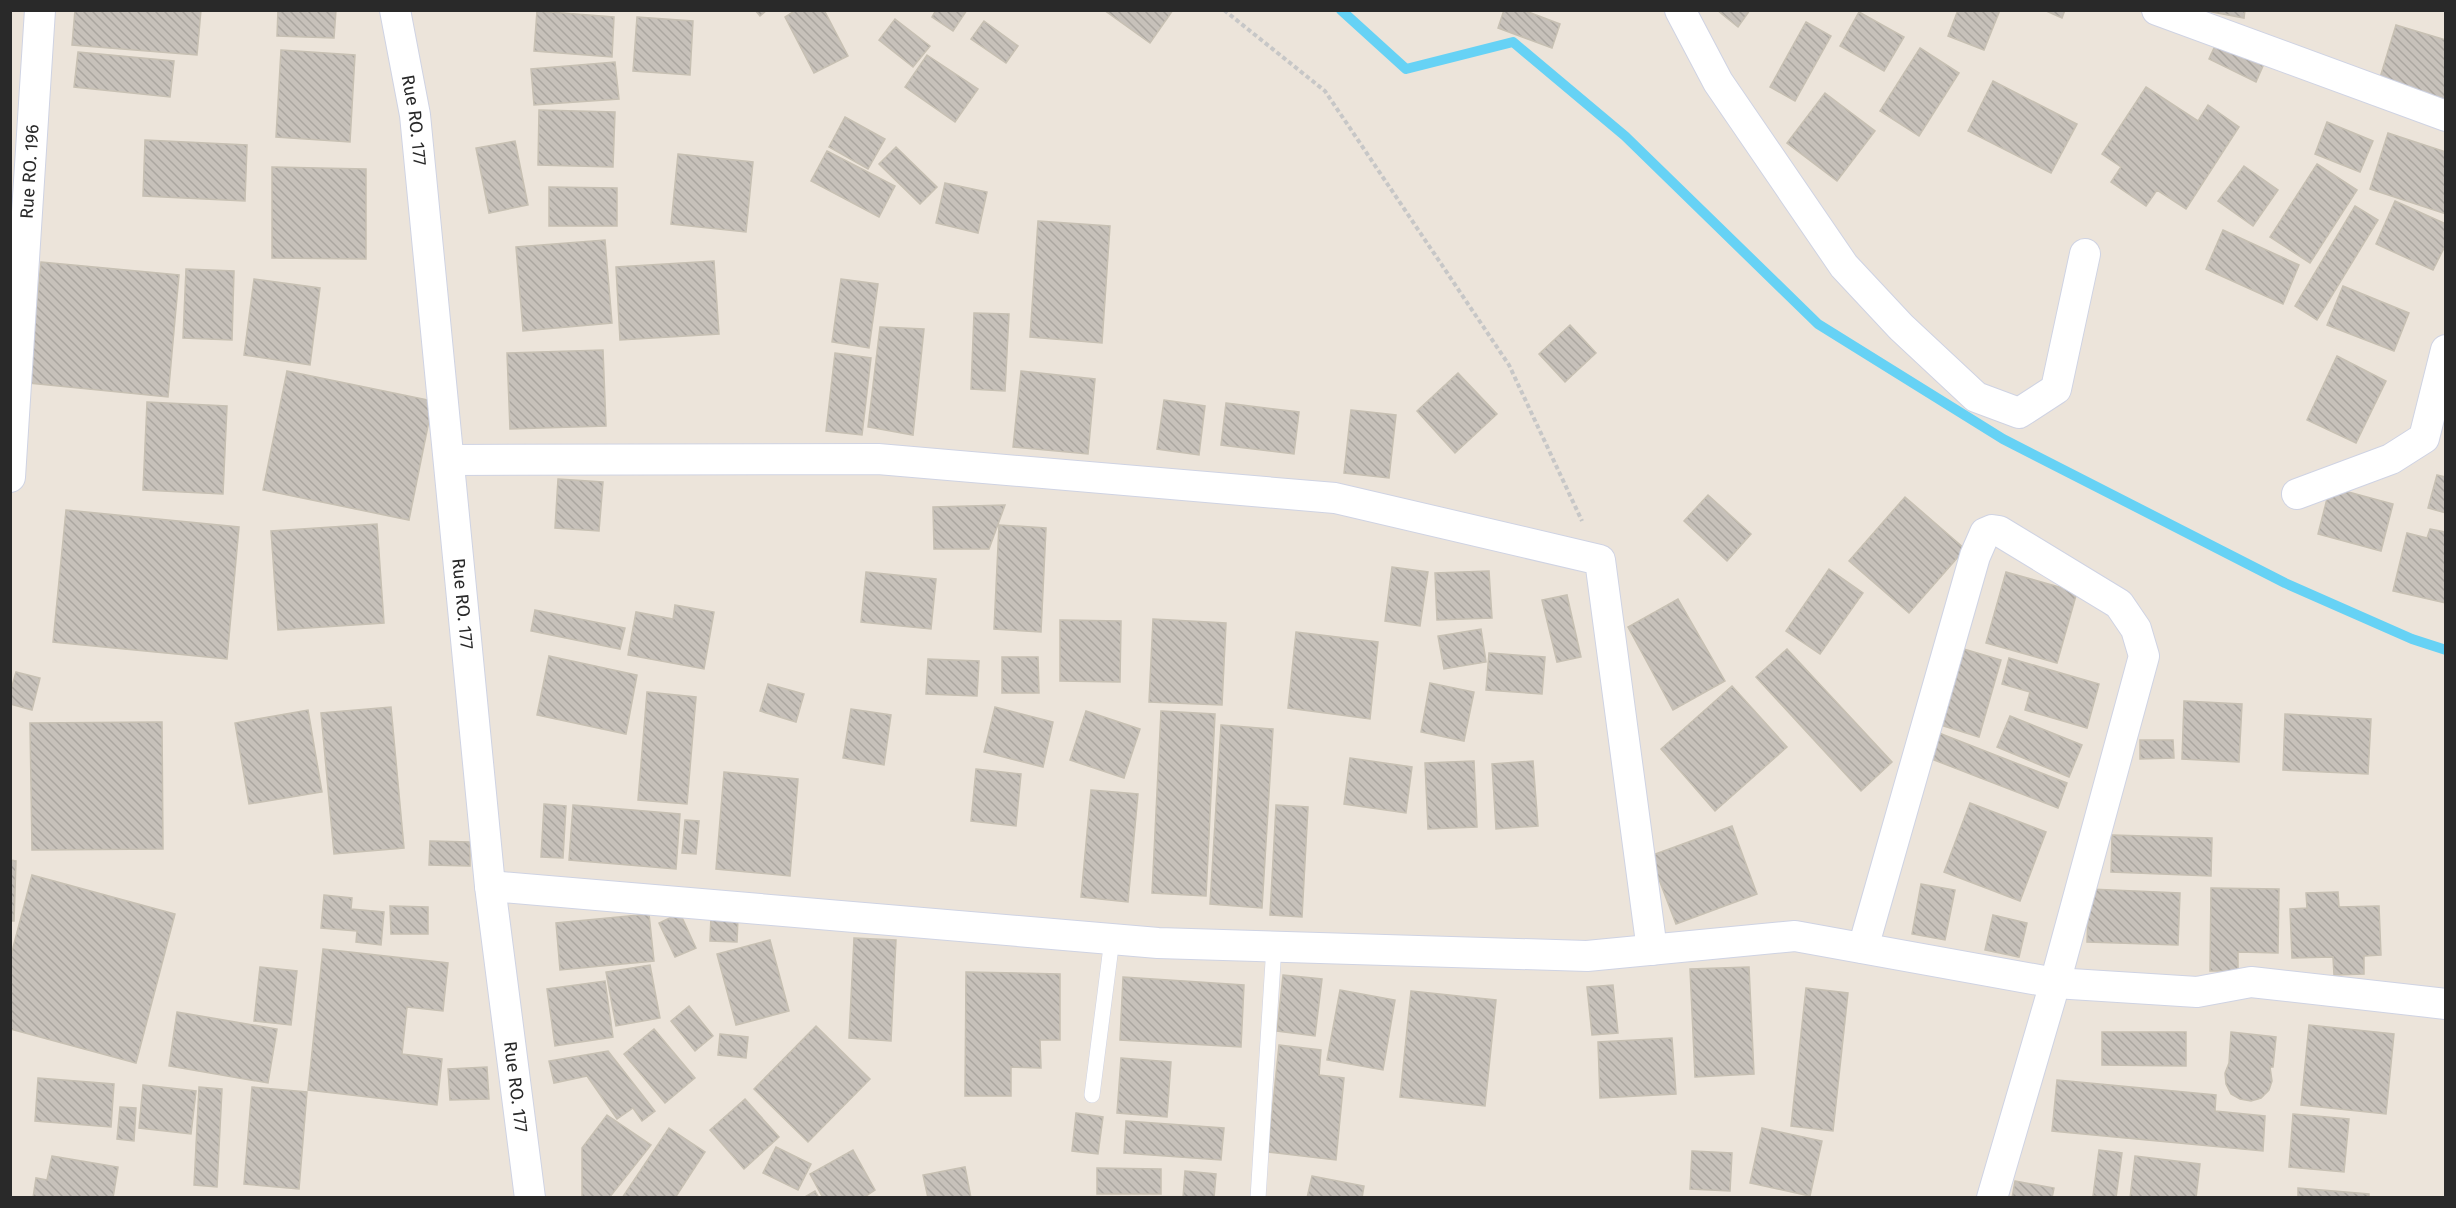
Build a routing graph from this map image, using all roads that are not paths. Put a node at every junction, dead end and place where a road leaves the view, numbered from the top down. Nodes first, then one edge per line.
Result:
1 (40, 10) edge
2 (395, 10) edge
3 (1680, 10) edge
4 (2157, 10) edge
5 (2445, 116) edge
6 (2085, 254) dead end
7 (2445, 350) edge
8 (450, 460) junction
9 (10, 477) edge
10 (2297, 494) dead end
11 (490, 886) junction
12 (1112, 939) junction
13 (1274, 946) junction
14 (1863, 948) junction
15 (1652, 950) junction
16 (2055, 982) junction
17 (2445, 1010) edge
18 (1092, 1095) dead end
19 (530, 1197) edge
20 (1258, 1197) edge
21 (1992, 1197) edge

1 - 9 street, Rue RO. 196
2 - 8 street, Rue RO. 177
3 - 6 street
4 - 5 street
7 - 10 street
8 - 11 street, Rue RO. 177
8 - 15 street
11 - 12 street
11 - 19 street, Rue RO. 177
12 - 13 street
12 - 18 lane
13 - 15 street
13 - 20 lane
14 - 15 street
14 - 16 street
14 - 16 street
16 - 17 street
16 - 21 street

